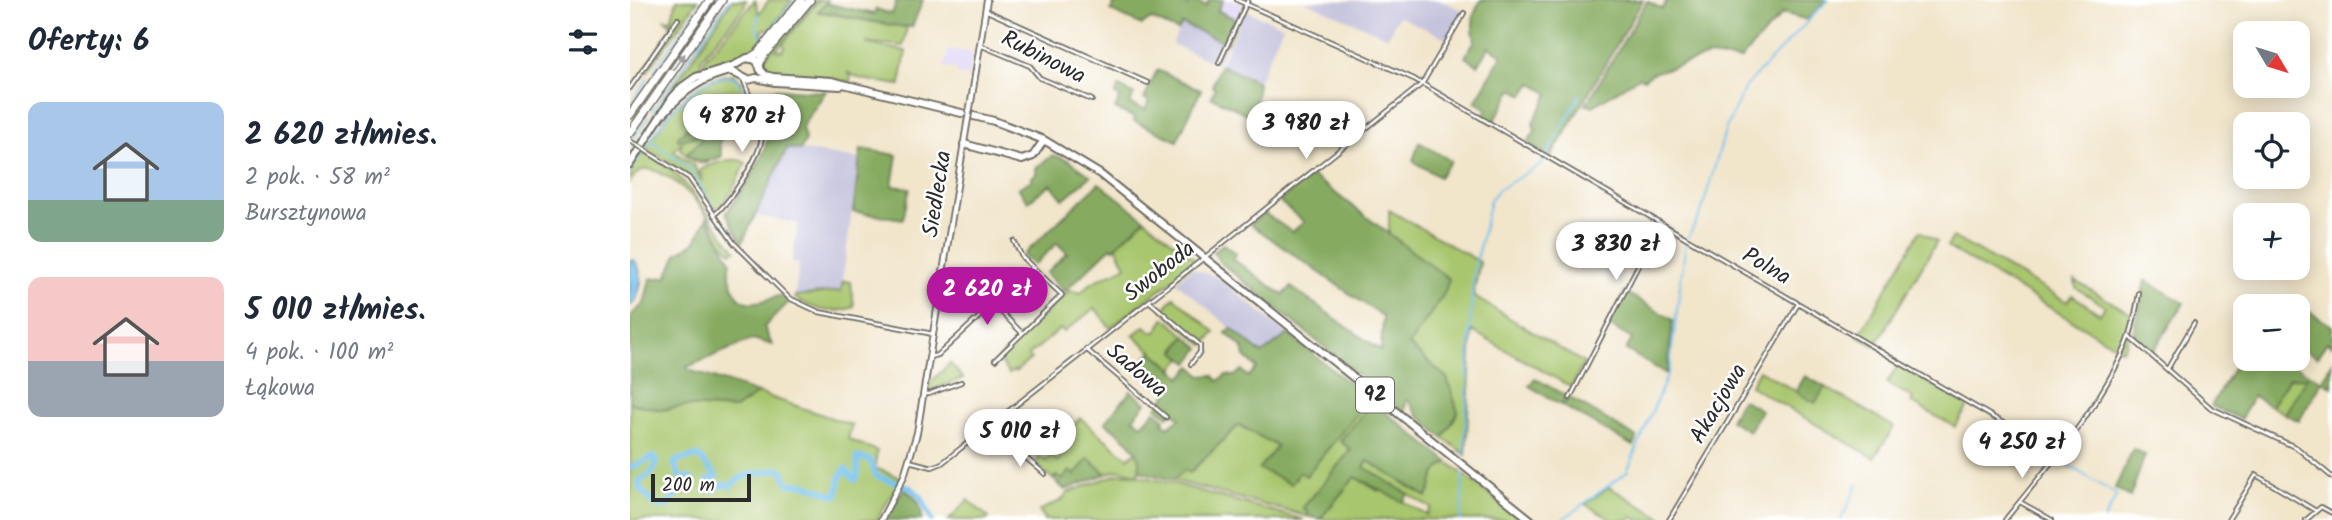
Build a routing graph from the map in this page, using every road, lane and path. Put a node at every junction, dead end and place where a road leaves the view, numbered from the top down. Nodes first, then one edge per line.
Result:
1 (710, 0) edge
2 (722, 0) edge
3 (801, 0) edge
4 (810, 0) edge
5 (986, 0) edge
6 (1237, 0) edge
7 (1247, 2) edge
8 (985, 10) junction
9 (1464, 13) dead end
10 (678, 19) dead end
11 (980, 45) junction
12 (750, 58) junction
13 (741, 61) junction
14 (1219, 63) dead end
15 (760, 67) junction
16 (741, 76) junction
17 (755, 78) junction
18 (1148, 83) dead end
19 (1422, 84) junction
20 (845, 86) junction
21 (630, 88) edge
22 (748, 94) junction
23 (1092, 100) dead end
24 (664, 113) junction
25 (630, 116) edge
26 (630, 133) edge
27 (1044, 140) junction
28 (630, 141) edge
29 (964, 145) junction
30 (630, 164) edge
31 (714, 215) junction
32 (1660, 223) junction
33 (1014, 241) dead end
34 (1204, 258) junction
35 (1032, 267) junction
36 (2139, 293) dead end
37 (1149, 301) junction
38 (993, 304) junction
39 (1798, 304) junction
40 (2194, 323) dead end
41 (1022, 333) junction
42 (933, 334) junction
43 (2130, 336) junction
44 (1086, 349) junction
45 (929, 356) junction
46 (995, 360) dead end
47 (1191, 364) dead end
48 (2168, 368) junction
49 (961, 382) dead end
50 (923, 394) junction
51 (1570, 398) dead end
52 (1166, 417) dead end
53 (988, 426) junction
54 (2058, 455) junction
55 (909, 461) junction
56 (1045, 474) dead end
57 (2332, 477) edge
58 (2020, 502) junction
59 (2316, 511) junction
60 (2332, 513) edge
61 (881, 520) edge
62 (1531, 520) edge
63 (1668, 520) edge
64 (2005, 520) edge
65 (2052, 520) edge
66 (2228, 520) edge
67 (2306, 520) edge

1 - 25 highway
26 -> 2 highway
3 - 12 highway
4 - 15 highway
5 - 8 main road, Siedlecka
6 - 7 street, Polna
7 - 14 street
7 - 19 street, Polna
8 - 11 main road, Siedlecka
8 - 18 street
9 - 19 street
10 - 21 street
11 - 23 street, Rubinowa
11 - 29 main road, Siedlecka, bridge
12 - 13 main road, 92
12 - 15 main road, 92
13 - 16 main road
13 - 24 main road, 92
15 - 17 main road
15 - 20 main road, 92
16 - 17 main road, 92
16 - 22 street
16 - 24 main road, 92
17 - 20 main road, 92
17 - 22 street
19 - 32 street, Polna
19 - 34 street, Swoboda
20 - 27 main road, 92
22 - 31 street
24 - 30 main road, 92
27 - 29 main road
27 - 34 main road, 92
28 - 31 street, bridge
29 - 42 main road, Siedlecka
31 - 42 street
32 - 39 street, Polna
32 - 51 street
33 - 35 street
34 - 37 street, Swoboda
34 - 62 main road, 92
35 - 38 street
35 - 41 street
36 - 43 street
37 - 44 street, Swoboda
37 - 47 street
38 - 41 street
38 - 45 street
39 - 54 street, Polna
39 - 63 street, Akacjowa
40 - 48 street
41 - 46 street
42 - 45 main road, Siedlecka
43 - 48 street
43 - 54 street
44 - 52 street, Sadowa
44 - 53 street, Swoboda
45 - 50 main road, Siedlecka
48 - 57 street
49 - 50 street
50 - 55 main road, Siedlecka
53 - 55 street, Swoboda
53 - 56 street
54 - 58 street
55 - 61 main road, Siedlecka
58 - 64 street
58 - 65 street
59 - 60 street
59 - 66 street
59 - 67 street

